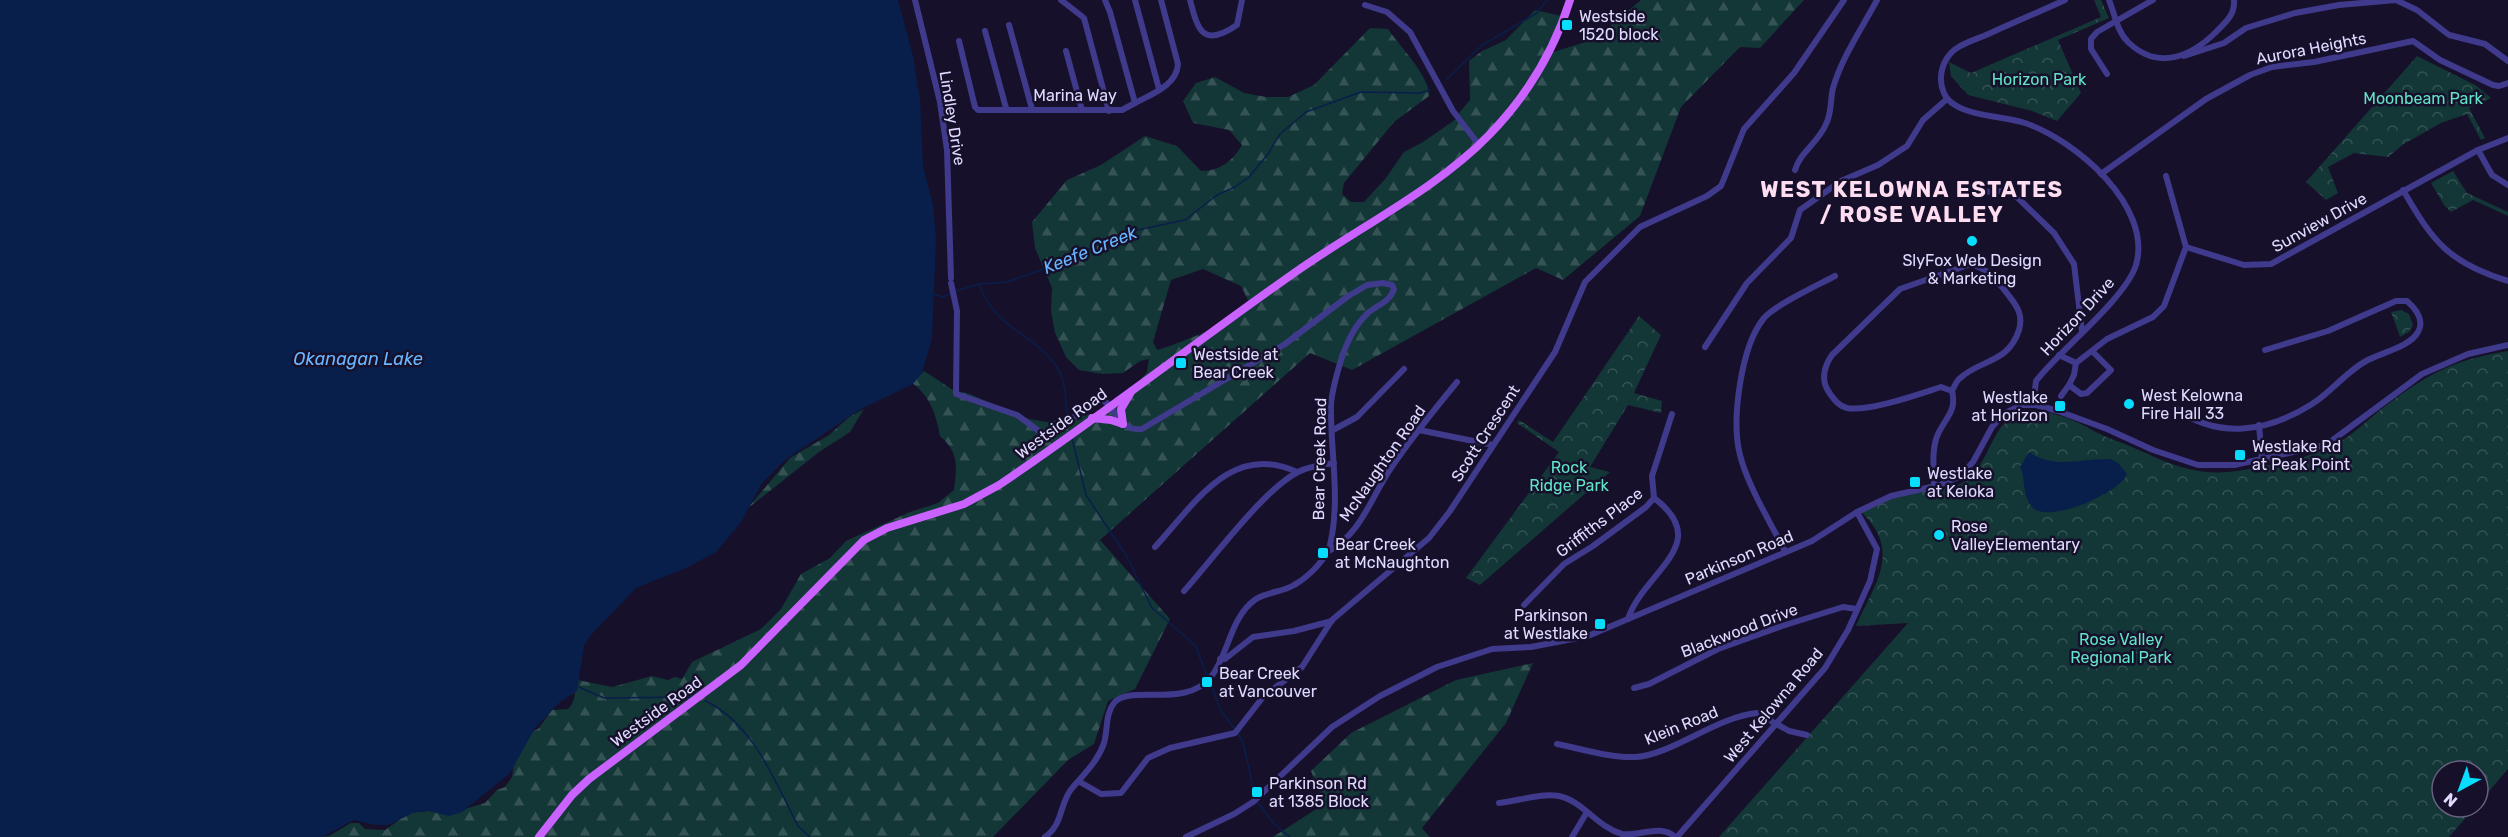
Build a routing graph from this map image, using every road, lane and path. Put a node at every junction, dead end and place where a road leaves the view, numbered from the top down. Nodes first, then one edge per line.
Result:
1 (915, 0) edge
2 (1061, 0) edge
3 (1105, 0) edge
4 (1135, 0) edge
5 (1161, 0) edge
6 (1190, 0) edge
7 (1242, 0) edge
8 (1570, 0) edge
9 (1844, 0) edge
10 (1877, 0) edge
11 (2065, 0) edge
12 (2109, 0) edge
13 (2153, 0) edge
14 (2234, 0) edge
15 (1365, 5) dead end
16 (2117, 20) junction
17 (1009, 25) dead end
18 (985, 31) dead end
19 (959, 41) dead end
20 (1066, 51) dead end
21 (2184, 56) junction
22 (2508, 61) edge
23 (2107, 74) dead end
24 (2508, 82) edge
25 (1159, 89) junction
26 (1947, 99) junction
27 (1135, 103) junction
28 (1006, 108) junction
29 (1032, 109) junction
30 (1082, 110) junction
31 (1109, 111) junction
32 (2508, 138) edge
33 (1479, 145) junction
34 (2478, 150) junction
35 (1795, 170) dead end
36 (2101, 174) junction
37 (2166, 176) dead end
38 (2508, 185) edge
39 (2403, 190) junction
40 (1960, 193) dead end
41 (2186, 247) junction
42 (1835, 276) dead end
43 (2508, 281) edge
44 (2082, 331) junction
45 (2508, 345) edge
46 (1705, 347) dead end
47 (2265, 350) dead end
48 (2093, 352) junction
49 (2060, 354) junction
50 (2076, 363) junction
51 (1404, 369) dead end
52 (1457, 382) dead end
53 (2069, 385) junction
54 (1134, 387) junction
55 (1952, 391) junction
56 (2061, 396) dead end
57 (2036, 405) junction
58 (1109, 406) junction
59 (2175, 408) dead end
60 (1672, 414) dead end
61 (1092, 418) junction
62 (1123, 424) junction
63 (2259, 425) junction
64 (1333, 430) junction
65 (1419, 430) junction
66 (1493, 445) junction
67 (2262, 459) junction
68 (1334, 463) junction
69 (1297, 472) junction
70 (1934, 487) junction
71 (1654, 498) junction
72 (1857, 512) junction
73 (1155, 547) dead end
74 (1785, 551) junction
75 (1325, 553) junction
76 (1184, 591) dead end
77 (1524, 605) dead end
78 (1857, 609) junction
79 (1628, 619) junction
80 (1332, 620) junction
81 (1220, 659) junction
82 (1634, 688) dead end
83 (1776, 724) junction
84 (1806, 735) dead end
85 (1557, 744) dead end
86 (1080, 782) junction
87 (1499, 802) dead end
88 (1587, 812) junction
89 (539, 837) edge
90 (1045, 837) edge
91 (1186, 837) edge
92 (1572, 837) edge
93 (1676, 837) edge

1 - 58 street, Lindley Drive
2 - 31 street
3 - 27 street, Marina Way
4 - 25 street
5 - 25 street
6 - 7 street
8 - 33 main road, Westside Road
9 - 66 street, Scott Crescent
10 - 35 street
11 - 26 street
12 - 16 street, Aurora Heights
13 - 16 street
14 - 21 street
15 - 33 street
16 - 21 street, Aurora Heights
16 - 23 street
17 - 29 street
18 - 28 street
19 - 28 street, Marina Way
20 - 30 street
21 - 22 street, Aurora Heights
24 - 36 street, Aurora Heights
25 - 27 street
26 - 36 street, Horizon Drive
26 - 46 street
27 - 31 street, Marina Way
28 - 29 street, Marina Way
29 - 30 street, Marina Way
30 - 31 street, Marina Way
32 - 34 street, Sunview Drive
33 - 54 main road, Westside Road
34 - 38 street
34 - 39 street, Sunview Drive
36 - 44 street, Horizon Drive
37 - 41 street
39 - 41 street, Sunview Drive
39 - 43 street
40 - 44 street
41 - 48 street
42 - 74 street
44 - 49 street, Horizon Drive
45 - 67 street
47 - 63 street
48 - 50 street
48 - 53 street
49 - 50 street
49 - 57 street, Horizon Drive
50 - 53 street
51 - 64 street
52 - 65 street, McNaughton Road
53 - 56 street
54 - 58 main road, Westside Road
54 - 62 main road
55 - 55 street
55 - 70 street
57 - 67 street
57 - 70 street, Parkinson Road
58 - 61 main road, Westside Road
58 - 62 street
59 - 63 street
60 - 71 street, Griffiths Place
61 - 62 main road
61 - 89 main road, Westside Road
62 - 64 street, Bear Creek Road
63 - 67 street
64 - 68 street, Bear Creek Road
65 - 66 street
65 - 75 street, McNaughton Road
66 - 80 street, Scott Crescent
68 - 69 street
68 - 75 street, Bear Creek Road
69 - 73 street
69 - 76 street
70 - 72 street, Parkinson Road
71 - 77 street, Griffiths Place
71 - 79 street, Parkinson Road
72 - 74 street, Parkinson Road
72 - 78 street, West Kelowna Road
74 - 79 street, Parkinson Road
75 - 81 street, Bear Creek Road
78 - 82 street, Blackwood Drive
78 - 83 street, West Kelowna Road
79 - 91 street, Parkinson Road
80 - 81 street
80 - 86 street, Scott Crescent
81 - 86 street, Bear Creek Road
83 - 84 street, Klein Road
83 - 85 street, Klein Road
83 - 93 street, West Kelowna Road
86 - 90 street, Bear Creek Road
87 - 88 street
88 - 92 street
88 - 93 street

